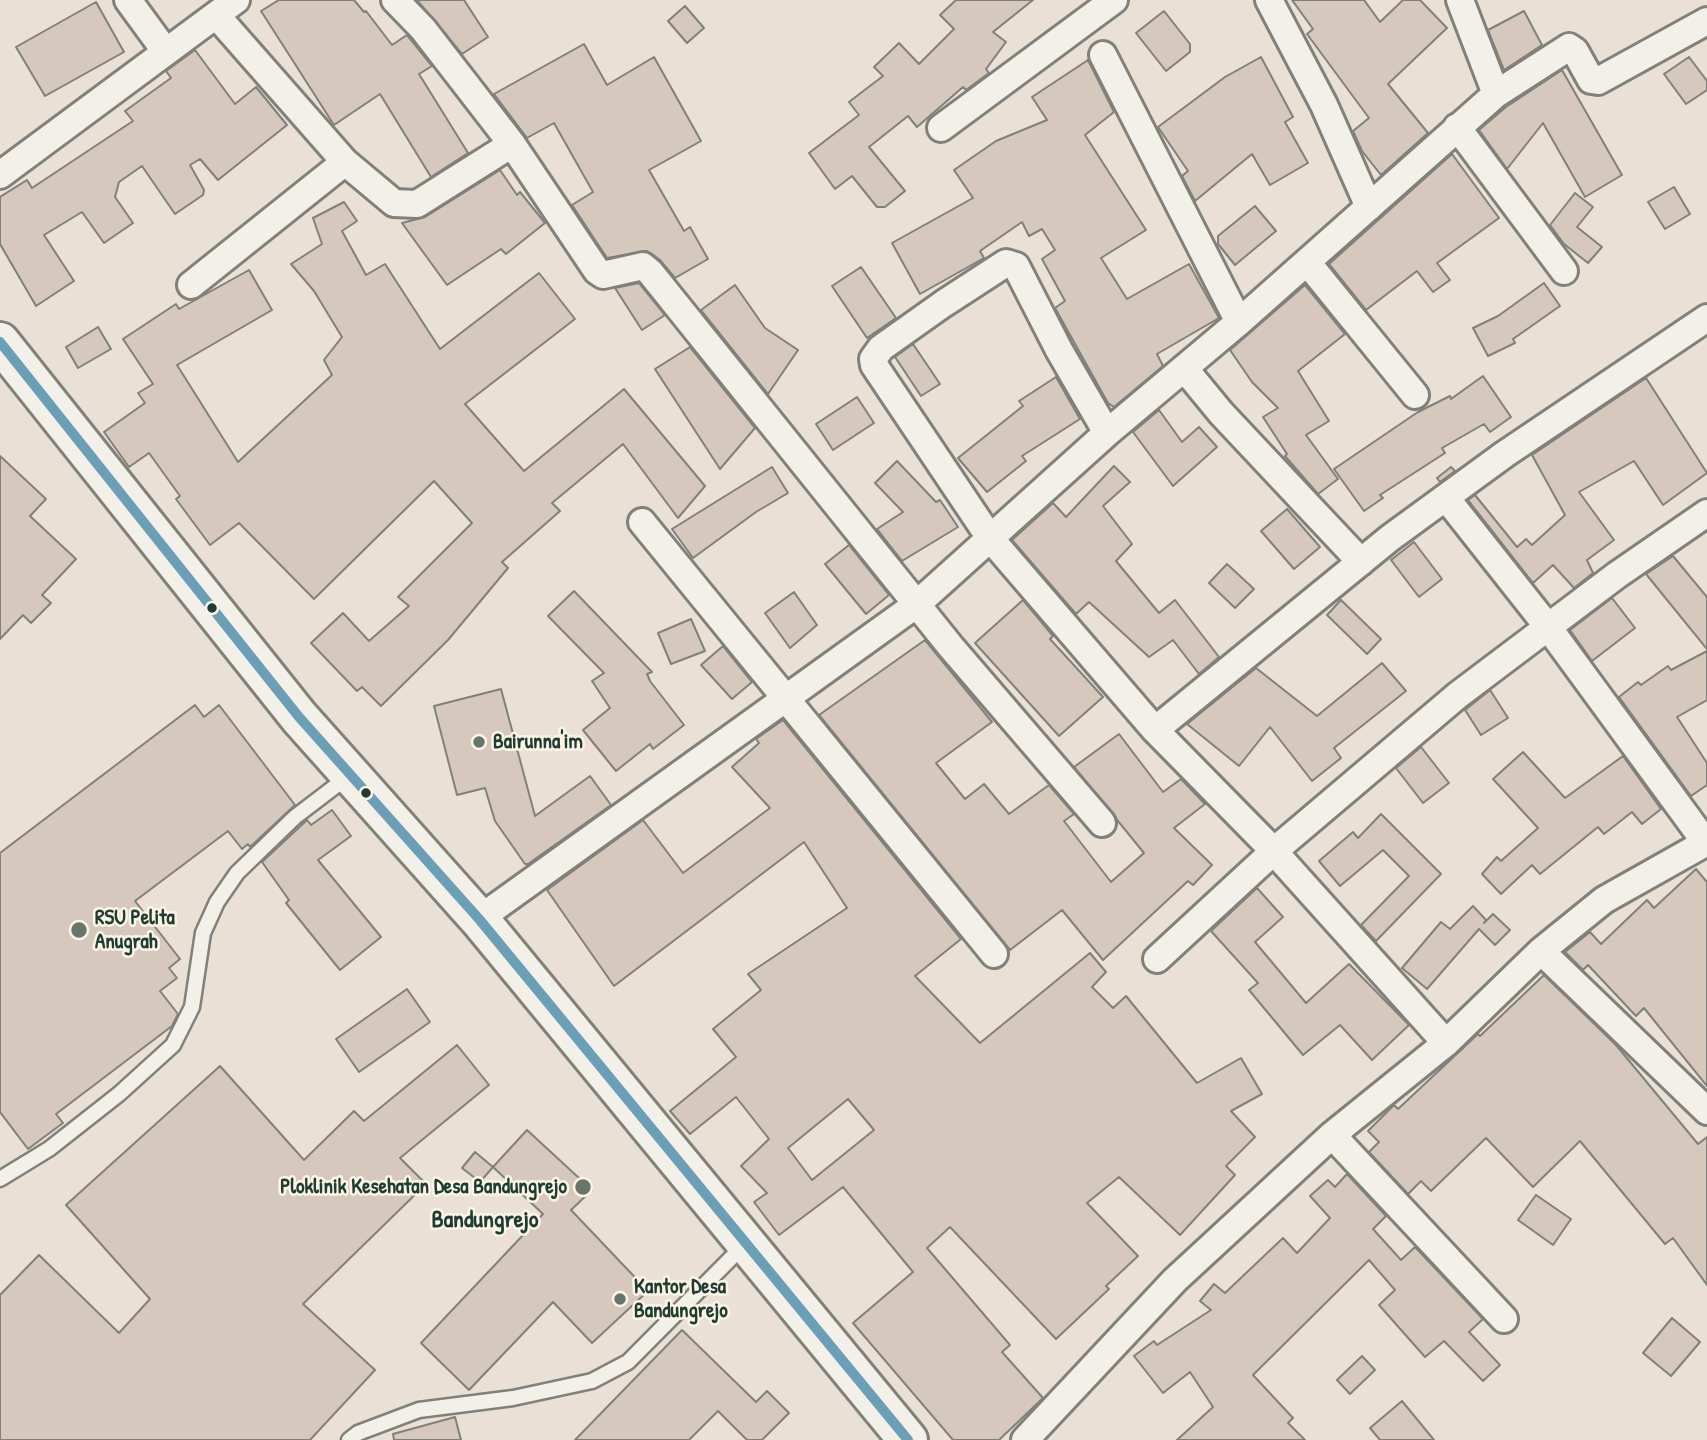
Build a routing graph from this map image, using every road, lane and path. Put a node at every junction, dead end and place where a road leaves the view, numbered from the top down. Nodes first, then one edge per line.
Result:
1 (128, 0) edge
2 (394, 0) edge
3 (1114, 0) edge
4 (1269, 0) edge
5 (1460, 0) edge
6 (226, 7) edge
7 (1707, 21) edge
8 (166, 52) junction
9 (1103, 55) dead end
10 (1496, 93) junction
11 (1457, 127) junction
12 (941, 128) dead end
13 (512, 144) junction
14 (345, 162) junction
15 (0, 175) edge
16 (1369, 207) junction
17 (1307, 262) junction
18 (1564, 271) dead end
19 (191, 285) dead end
20 (1707, 318) edge
21 (1239, 322) junction
22 (0, 342) edge
23 (1185, 368) junction
24 (1415, 394) dead end
25 (1107, 433) junction
26 (1447, 499) junction
27 (1707, 513) edge
28 (642, 522) dead end
29 (990, 538) junction
30 (1361, 562) junction
31 (917, 604) junction
32 (1548, 627) junction
33 (786, 698) junction
34 (1155, 730) junction
35 (351, 774) junction
36 (1102, 823) dead end
37 (1707, 843) edge
38 (1274, 851) junction
39 (479, 919) junction
40 (1541, 951) junction
41 (994, 954) dead end
42 (1157, 959) dead end
43 (1446, 1043) junction
44 (1707, 1111) edge
45 (1332, 1135) junction
46 (0, 1179) edge
47 (745, 1244) junction
48 (1504, 1319) dead end
49 (349, 1440) edge
50 (908, 1440) edge
51 (1025, 1440) edge

1 - 8 street
2 - 13 street
3 - 12 street
4 - 16 street
5 - 10 street
6 - 8 street
6 - 14 street
7 - 10 street
8 - 15 street
9 - 21 street
10 - 11 street
11 - 16 street
11 - 18 street
13 - 14 street
13 - 31 street
14 - 19 street
16 - 17 street
17 - 21 street
17 - 24 street
20 - 26 street
21 - 23 street
22 - 35 main road
23 - 25 street
23 - 30 street
25 - 29 street
25 - 29 street
26 - 30 street
26 - 32 street
27 - 32 street
28 - 33 street
29 - 31 street
29 - 34 street
30 - 34 street
31 - 33 street
31 - 36 street
32 - 37 street
32 - 38 street
33 - 39 street
33 - 41 street
34 - 38 street
35 - 39 main road
35 - 46 lane
37 - 40 street
38 - 42 street
38 - 43 street
39 - 47 main road
40 - 43 street
40 - 44 street
43 - 45 street
45 - 48 street
45 - 51 street
47 - 49 lane
47 - 50 main road

